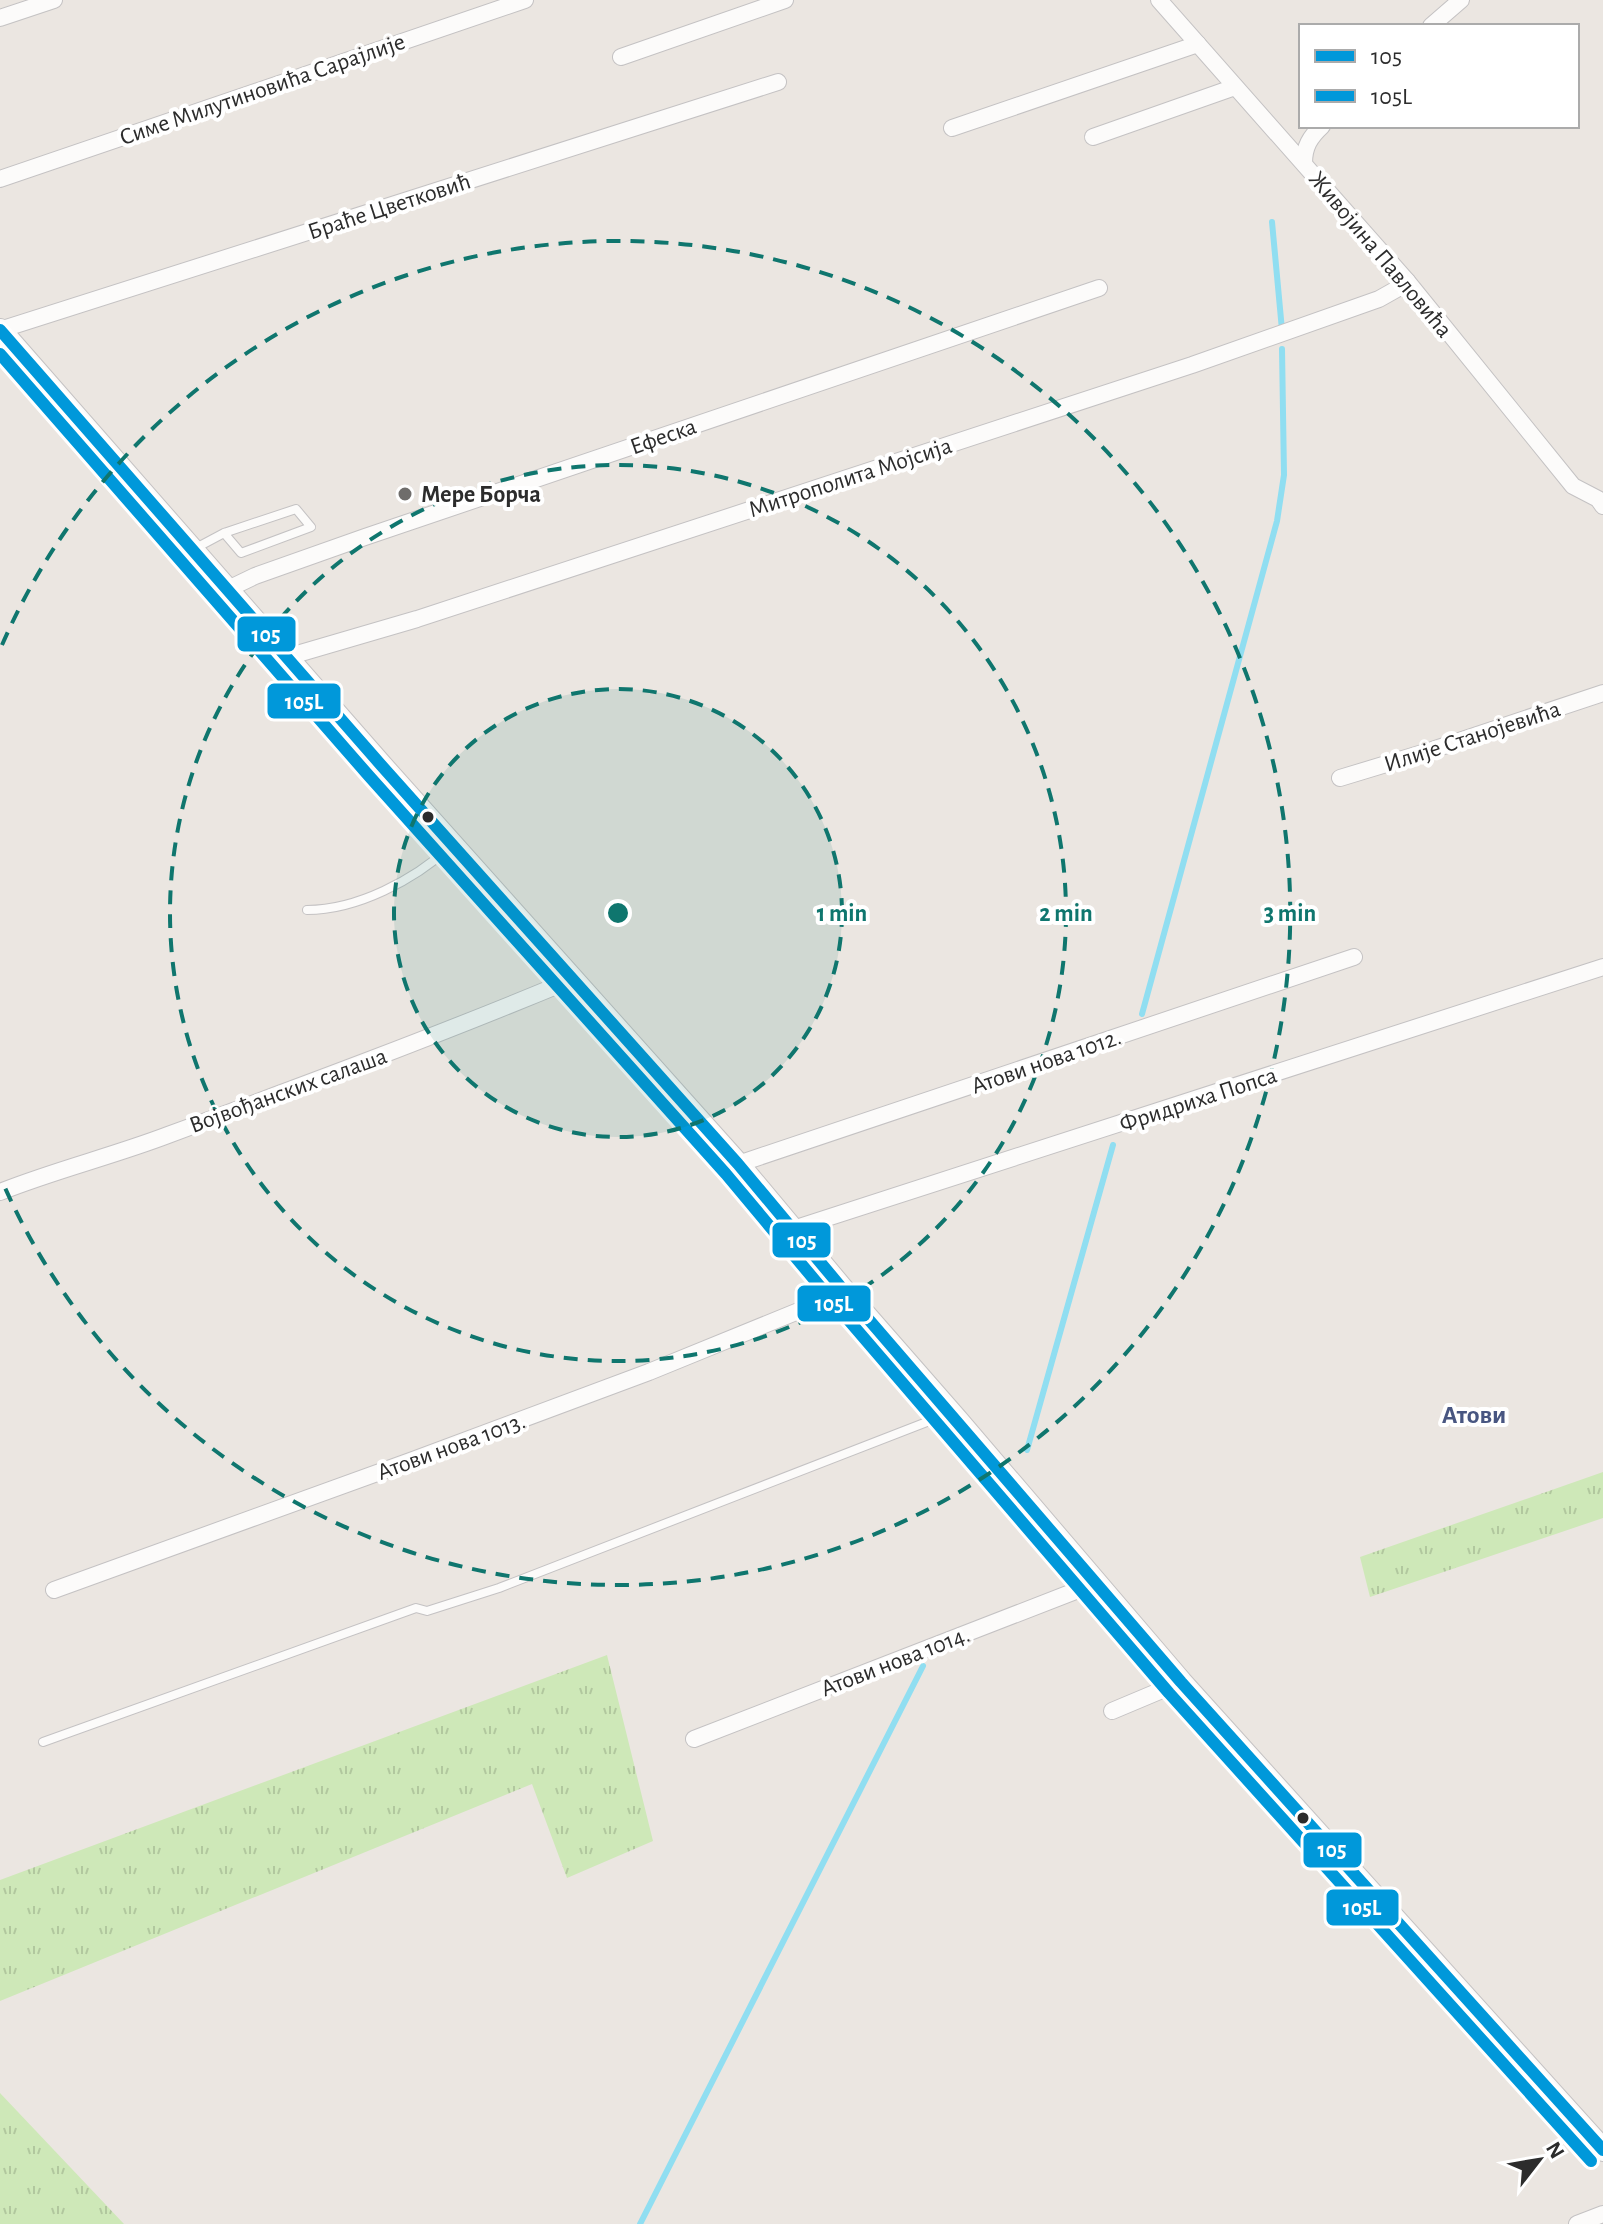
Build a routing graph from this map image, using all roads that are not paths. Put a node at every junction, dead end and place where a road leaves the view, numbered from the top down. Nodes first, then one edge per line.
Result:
1 (54, 0) edge
2 (525, 0) edge
3 (785, 0) edge
4 (1159, 0) edge
5 (1461, 0) edge
6 (0, 18) edge
7 (1433, 24) edge
8 (1198, 44) junction
9 (621, 57) dead end
10 (778, 82) dead end
11 (1235, 87) junction
12 (952, 128) dead end
13 (1320, 128) edge
14 (1093, 137) dead end
15 (1304, 163) junction
16 (0, 179) edge
17 (1407, 281) junction
18 (1099, 288) dead end
19 (0, 330) edge
20 (1603, 506) edge
21 (224, 533) junction
22 (193, 549) junction
23 (228, 589) junction
24 (287, 657) junction
25 (1603, 693) edge
26 (1340, 778) dead end
27 (453, 844) junction
28 (307, 910) dead end
29 (1354, 957) dead end
30 (1603, 967) edge
31 (573, 979) junction
32 (738, 1164) junction
33 (0, 1192) edge
34 (793, 1229) junction
35 (845, 1292) junction
36 (951, 1413) junction
37 (1096, 1583) junction
38 (54, 1590) dead end
39 (1181, 1682) junction
40 (1112, 1711) dead end
41 (694, 1739) dead end
42 (43, 1742) dead end
43 (1603, 2150) edge
44 (1603, 2214) edge
45 (1577, 2224) edge

1 - 6 street
2 - 16 street, Симе Милутиновића Сарајлије
3 - 9 street
4 - 8 street, Живојина Павловића
5 - 7 street
8 - 11 street, Живојина Павловића
8 - 12 street
10 - 19 street, Браће Цветковић
11 - 14 street
11 - 15 street, Живојина Павловића
13 - 15 street
15 - 17 street, Живојина Павловића
17 - 20 street, Живојина Павловића
17 - 24 street, Митрополита Мојсија
18 - 23 street, Ефеска
19 - 22 street
21 - 21 lane
21 - 22 lane
22 - 23 street
23 - 24 street
24 - 27 street
25 - 26 street, Илије Станојевића
27 - 28 lane
27 - 31 street
29 - 32 street, Атови нова 1012.
30 - 34 street, Фридриха Попса
31 - 32 street
31 - 33 street, Војвођанских салаша
32 - 34 street
34 - 35 street
35 - 36 street
35 - 38 street, Атови нова 1013.
36 - 37 street
36 - 42 lane
37 - 39 street
37 - 41 street, Атови нова 1014.
39 - 40 street
39 - 43 street
44 - 45 street

